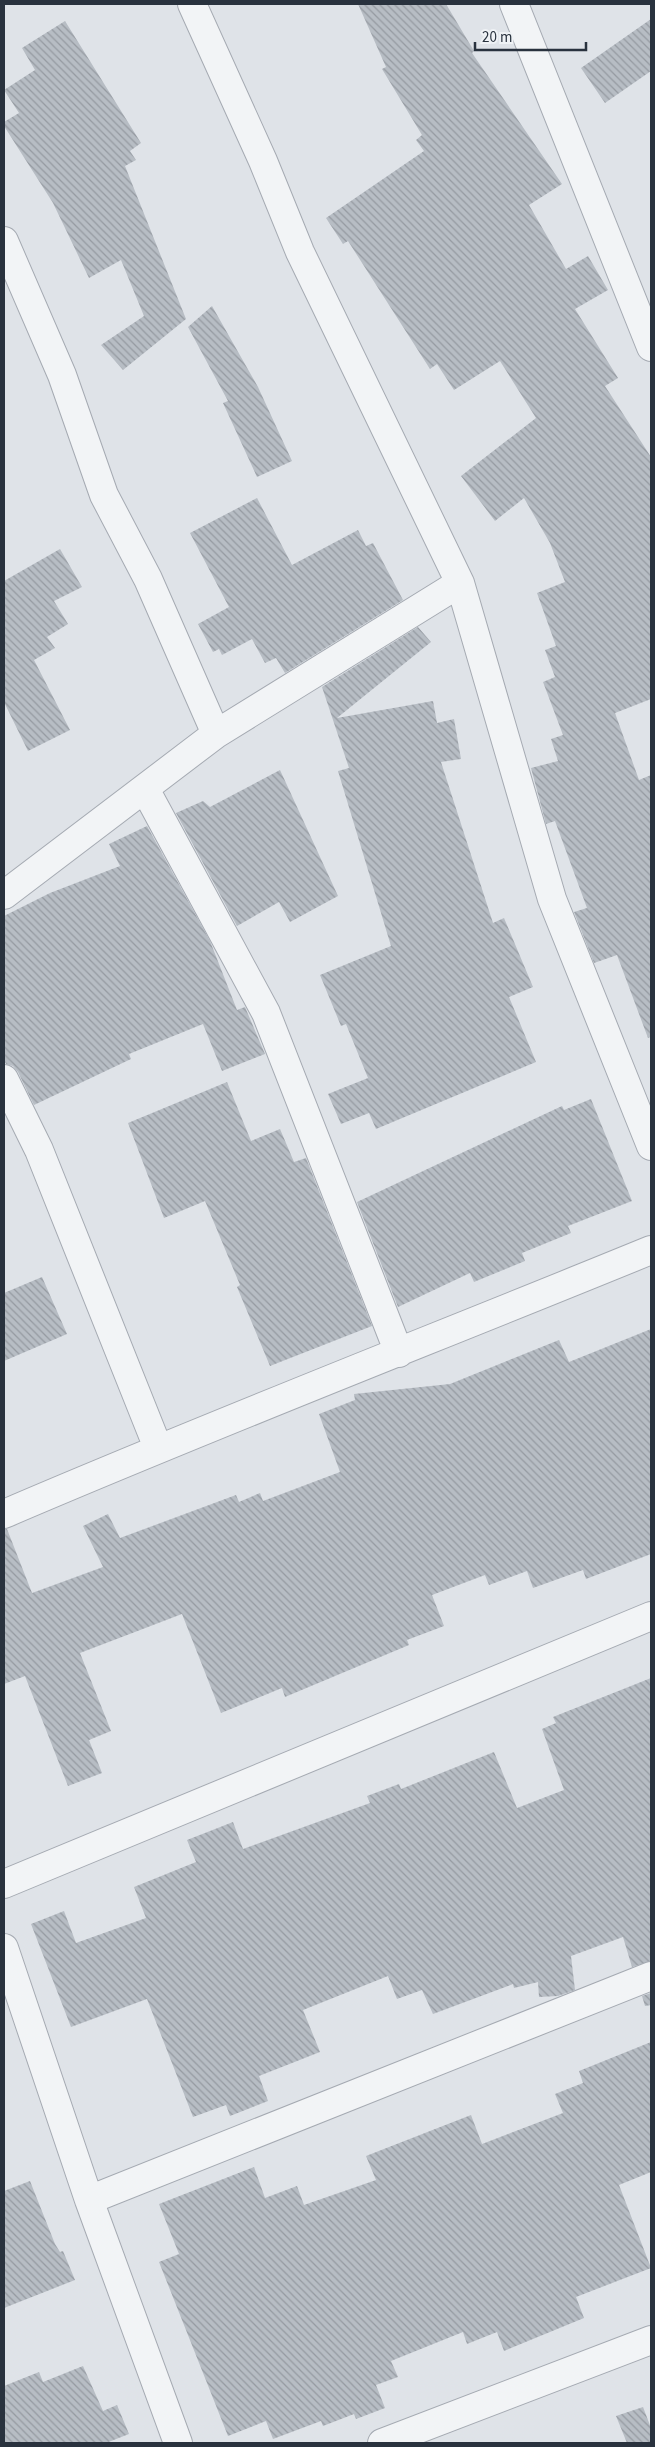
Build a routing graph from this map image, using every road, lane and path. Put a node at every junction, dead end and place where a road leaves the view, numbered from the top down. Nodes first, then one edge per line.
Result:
1 (192, 4) edge
2 (514, 4) edge
3 (4, 241) edge
4 (651, 347) edge
5 (460, 583) junction
6 (216, 734) junction
7 (145, 789) junction
8 (5, 890) edge
9 (4, 1079) edge
10 (651, 1146) edge
11 (651, 1250) edge
12 (399, 1353) junction
13 (158, 1448) junction
14 (4, 1514) edge
15 (651, 1616) edge
16 (4, 1884) edge
17 (4, 1948) edge
18 (651, 1976) edge
19 (90, 2200) junction
20 (651, 2340) edge
21 (178, 2443) edge
22 (382, 2443) edge

1 - 5 street
2 - 4 street
3 - 6 street
5 - 6 street
5 - 10 street
6 - 7 street
7 - 8 street
7 - 12 street
9 - 13 street
11 - 12 street
12 - 13 street
13 - 14 street
15 - 16 street
17 - 19 street
18 - 19 street
19 - 21 street
20 - 22 street

